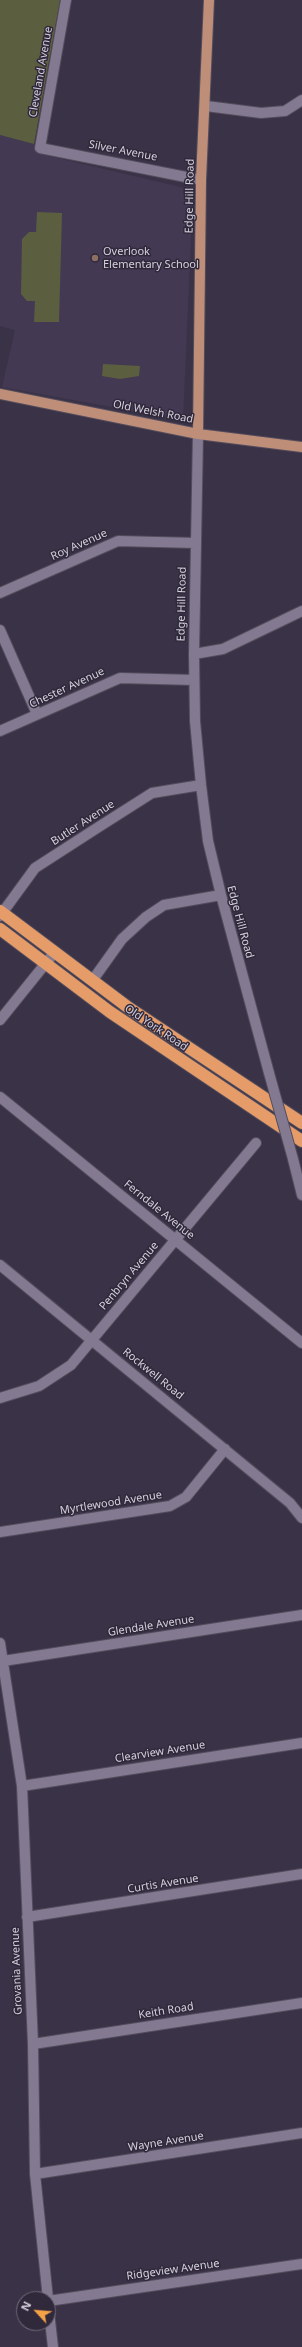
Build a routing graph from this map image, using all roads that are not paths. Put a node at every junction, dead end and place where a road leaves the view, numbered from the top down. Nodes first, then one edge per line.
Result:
1 (66, 0) edge
2 (208, 0) edge
3 (302, 100) edge
4 (206, 106) junction
5 (40, 148) joint
6 (201, 180) junction
7 (0, 394) edge
8 (198, 434) junction
9 (302, 447) edge
10 (196, 543) junction
11 (0, 593) edge
12 (302, 611) edge
13 (0, 630) edge
14 (194, 654) junction
15 (194, 680) junction
16 (38, 714) junction
17 (0, 731) edge
18 (201, 785) junction
19 (221, 895) junction
20 (1, 913) edge
21 (0, 929) edge
22 (54, 953) junction
23 (45, 964) junction
24 (92, 981) junction
25 (0, 1020) edge
26 (0, 1097) edge
27 (302, 1123) edge
28 (302, 1141) edge
29 (256, 1143) dead end
30 (302, 1195) edge
31 (176, 1239) junction
32 (0, 1265) edge
33 (92, 1340) junction
34 (302, 1343) edge
35 (0, 1398) edge
36 (225, 1449) junction
37 (290, 1503) junction
38 (302, 1506) edge
39 (302, 1518) edge
40 (0, 1532) edge
41 (302, 1615) edge
42 (0, 1643) edge
43 (3, 1661) junction
44 (302, 1743) edge
45 (22, 1786) junction
46 (302, 1874) edge
47 (27, 1917) junction
48 (302, 2003) edge
49 (33, 2044) junction
50 (302, 2133) edge
51 (34, 2174) junction
52 (302, 2264) edge
53 (47, 2291) edge
54 (56, 2300) edge
55 (51, 2331) edge
56 (53, 2347) edge

1 - 5 street, Cleveland Avenue
2 - 4 main road, Edge Hill Road
3 - 4 street
4 - 6 main road, Edge Hill Road
5 - 6 street, Silver Avenue
6 - 8 main road, Edge Hill Road
7 - 8 main road, Old Welsh Road
8 - 9 main road, Old Welsh Road
8 - 10 street, Edge Hill Road
10 - 11 street, Roy Avenue
10 - 14 street, Edge Hill Road
12 - 14 street
13 - 16 street
14 - 15 street, Edge Hill Road
15 - 16 street, Chester Avenue
15 - 18 street, Edge Hill Road
16 - 17 street, Chester Avenue
18 - 19 street, Edge Hill Road
18 - 20 street, Butler Avenue
19 - 24 street
19 - 30 street, Edge Hill Road, bridge
20 - 22 highway, Old York Road
21 - 23 highway, Old York Road
22 - 23 street
22 - 24 highway, Old York Road
23 - 25 street
23 - 28 highway, Old York Road
24 - 27 highway, Old York Road
26 - 31 street, Ferndale Avenue
29 - 31 street, Penbryn Avenue
31 - 33 street, Penbryn Avenue
31 - 34 street, Ferndale Avenue
32 - 33 street, Rockwell Road
33 - 35 street, Penbryn Avenue
33 - 36 street, Rockwell Road
36 - 37 street, Rockwell Road
36 - 40 street, Myrtlewood Avenue
37 - 38 street, Rockwell Road
37 - 39 street, Rockwell Road
41 - 43 street, Glendale Avenue
42 - 43 street, Grovania Avenue
43 - 45 street, Grovania Avenue
44 - 45 street, Clearview Avenue
45 - 47 street, Grovania Avenue
46 - 47 street, Curtis Avenue
47 - 49 street, Grovania Avenue
48 - 49 street, Keith Road
49 - 51 street, Grovania Avenue
50 - 51 street, Wayne Avenue
51 - 53 street, Grovania Avenue
52 - 54 street, Ridgeview Avenue
55 - 56 street, Grovania Avenue

